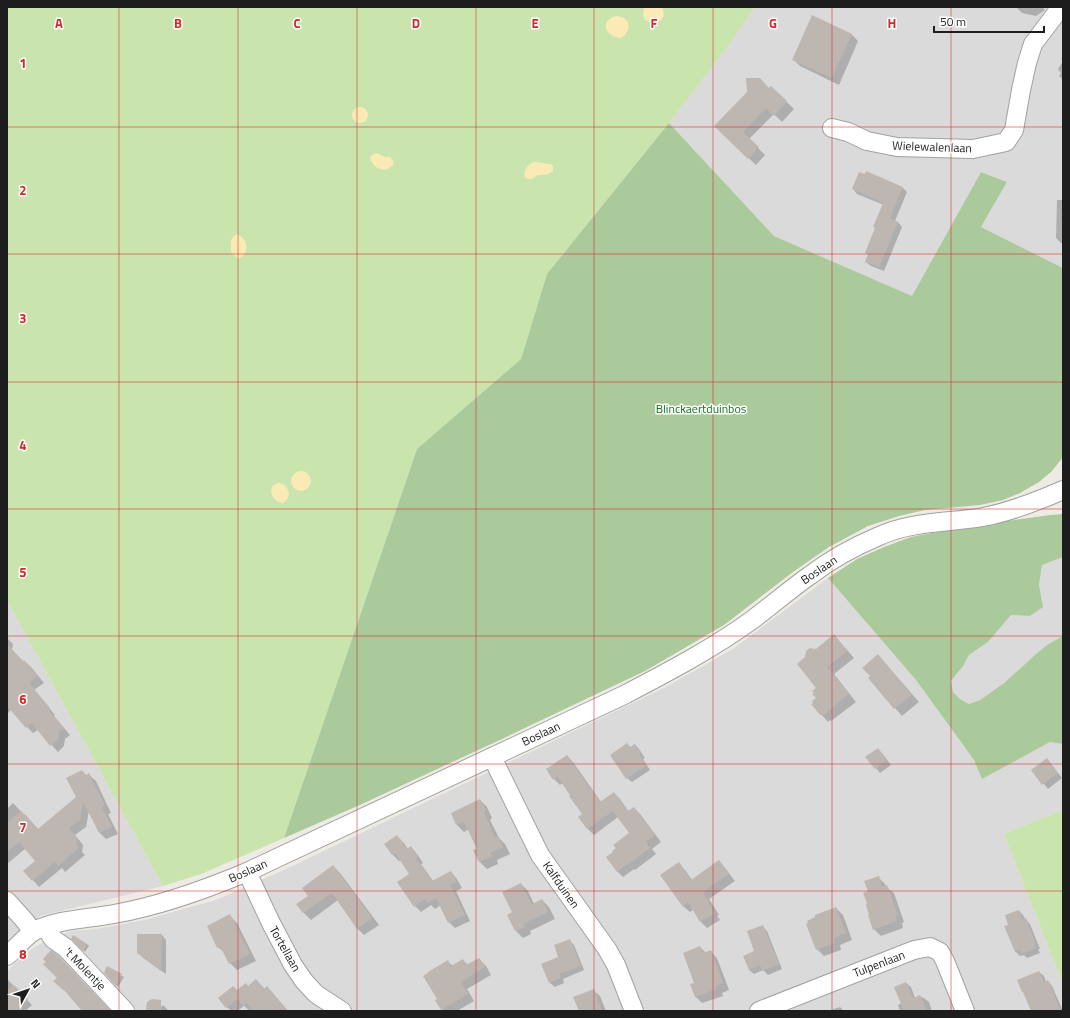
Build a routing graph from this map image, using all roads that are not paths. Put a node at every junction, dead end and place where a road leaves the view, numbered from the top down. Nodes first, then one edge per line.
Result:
1 (1061, 7) edge
2 (832, 128) dead end
3 (1063, 490) edge
4 (492, 756) junction
5 (247, 872) junction
6 (7, 901) edge
7 (39, 929) junction
8 (7, 956) edge
9 (125, 1011) edge
10 (342, 1011) edge
11 (634, 1011) edge
12 (759, 1011) edge
13 (965, 1011) edge

1 - 2 street, Wielewalenlaan
3 - 4 street, Boslaan
4 - 5 street, Boslaan
4 - 11 street, Kalfduinen
5 - 7 street, Boslaan
5 - 10 street, Tortellaan
6 - 7 street, 't Molentje
7 - 8 street, Boslaan
7 - 9 street, 't Molentje
12 - 13 street, Tulpenlaan

